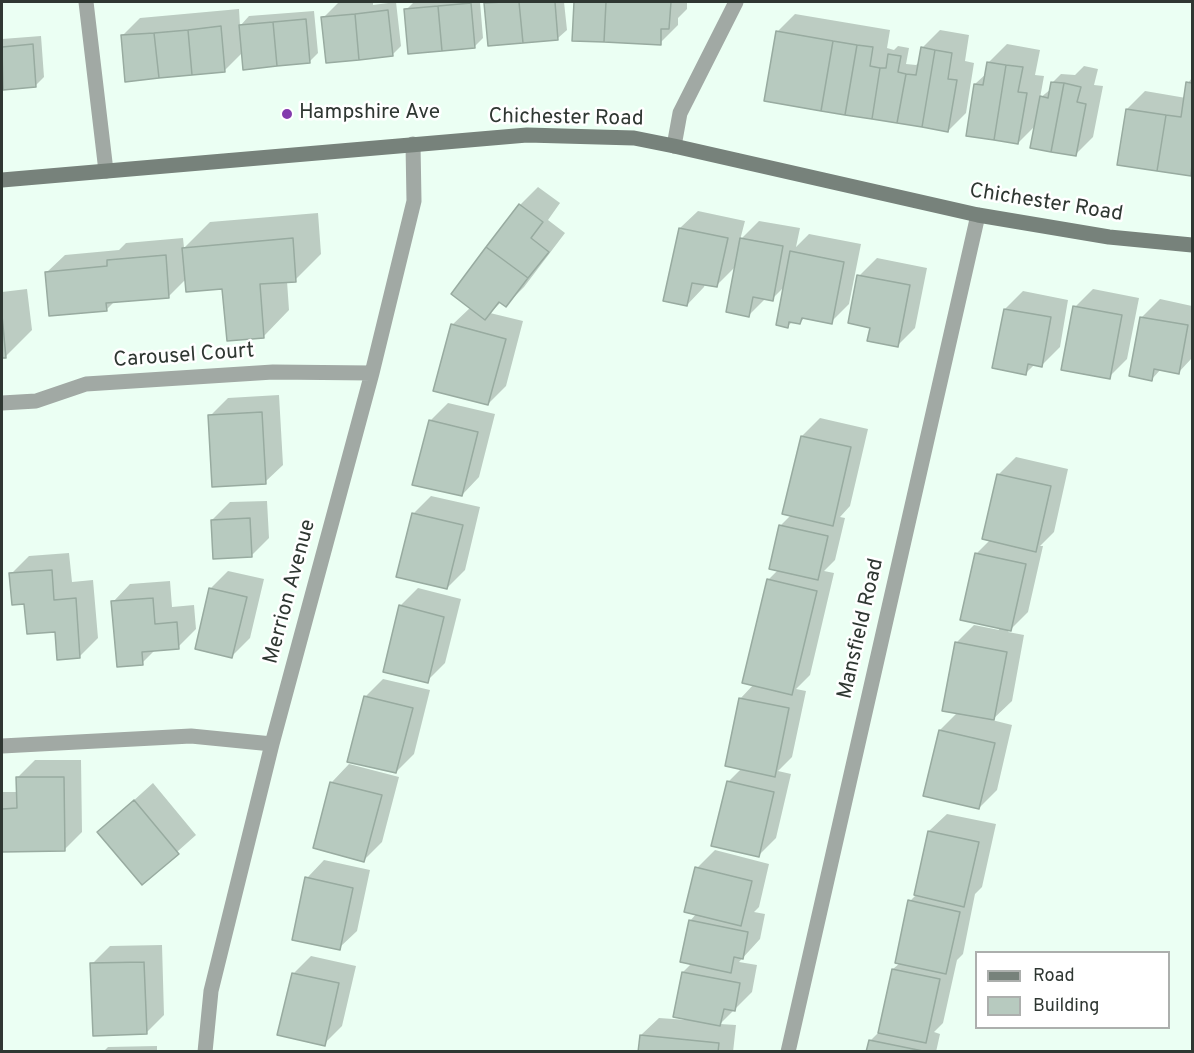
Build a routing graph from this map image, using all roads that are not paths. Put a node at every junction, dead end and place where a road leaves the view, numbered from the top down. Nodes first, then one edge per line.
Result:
1 (86, 2) edge
2 (736, 2) edge
3 (413, 144) junction
4 (674, 146) junction
5 (106, 171) junction
6 (2, 180) edge
7 (978, 215) junction
8 (1192, 245) edge
9 (372, 373) junction
10 (2, 402) edge
11 (272, 744) junction
12 (2, 746) edge
13 (205, 1052) edge
14 (789, 1052) edge

1 - 5 street
2 - 4 street
3 - 4 main road, Chichester Road
3 - 5 main road, Chichester Road
3 - 9 street, Merrion Avenue
4 - 7 main road, Chichester Road
5 - 6 main road, Chichester Road
7 - 8 main road, Chichester Road
7 - 14 street, Mansfield Road
9 - 10 street, Carousel Court
9 - 11 street, Merrion Avenue
11 - 12 street
11 - 13 street, Merrion Avenue

